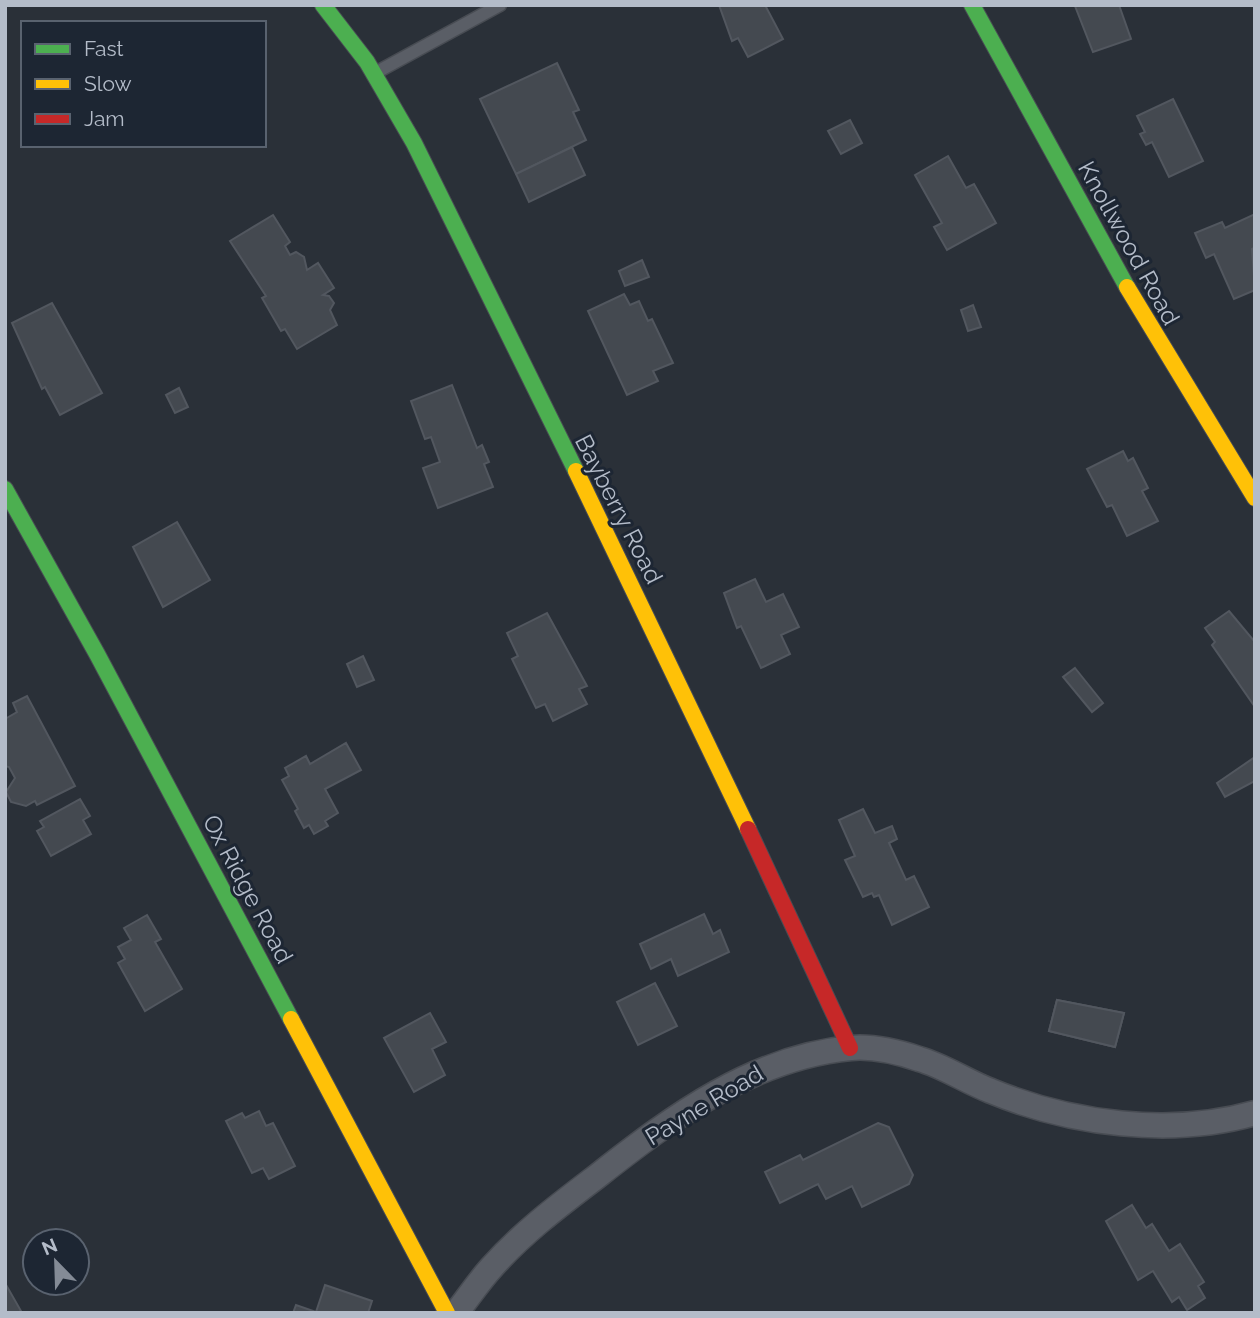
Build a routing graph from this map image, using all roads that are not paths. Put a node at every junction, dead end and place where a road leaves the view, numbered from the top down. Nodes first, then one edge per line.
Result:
1 (323, 5) edge
2 (500, 5) edge
3 (972, 5) edge
4 (373, 74) junction
5 (5, 489) edge
6 (1255, 498) edge
7 (850, 1048) junction
8 (1255, 1113) edge
9 (447, 1313) edge
10 (456, 1313) edge

1 - 4 street, Bayberry Road
2 - 4 lane
3 - 6 street, Knollwood Road
4 - 7 street, Bayberry Road
5 - 9 street, Ox Ridge Road
7 - 8 street, Payne Road
7 - 10 street, Payne Road

